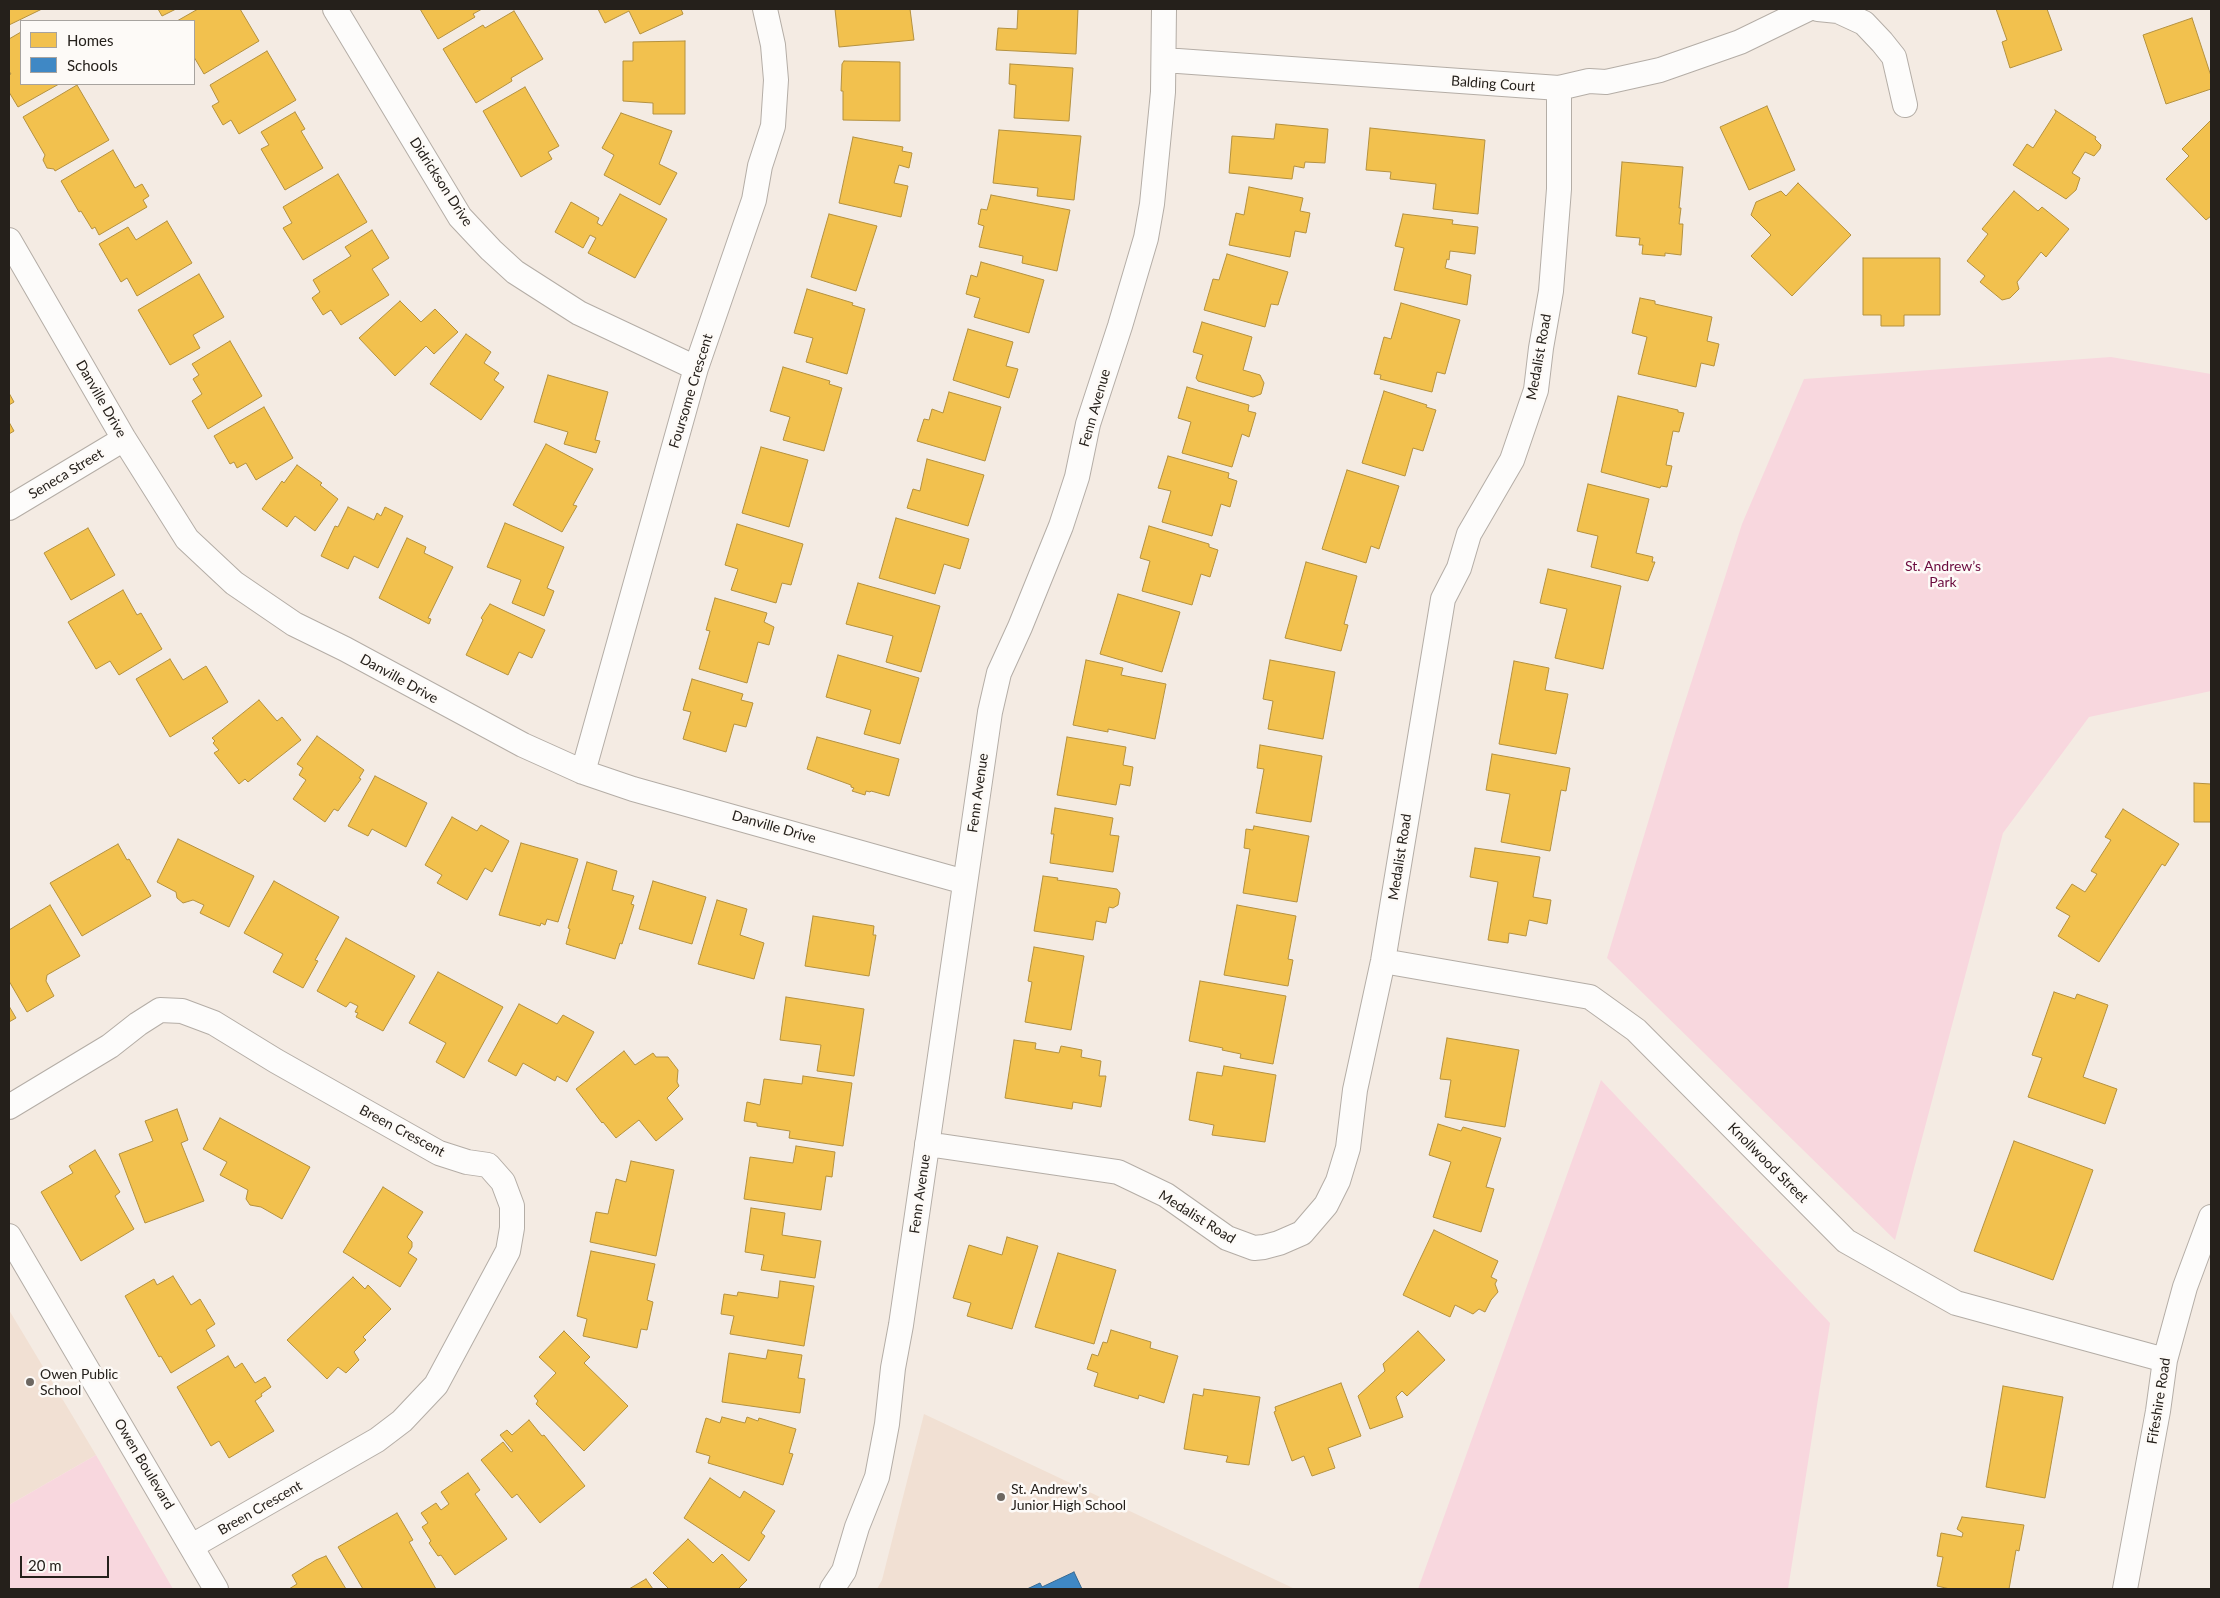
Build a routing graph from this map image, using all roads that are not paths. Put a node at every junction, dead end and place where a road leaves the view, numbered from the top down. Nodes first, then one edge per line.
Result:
1 (335, 9) edge
2 (764, 9) edge
3 (1164, 9) edge
4 (1808, 9) edge
5 (1818, 9) edge
6 (1164, 60) junction
7 (1559, 88) junction
8 (1905, 105) dead end
9 (9, 240) edge
10 (696, 368) junction
11 (124, 439) junction
12 (9, 508) edge
13 (583, 772) junction
14 (965, 882) junction
15 (1383, 961) junction
16 (9, 1108) edge
17 (926, 1144) junction
18 (2211, 1217) edge
19 (9, 1236) edge
20 (2165, 1360) junction
21 (192, 1546) junction
22 (216, 1589) edge
23 (832, 1589) edge
24 (2125, 1589) edge

1 - 10 street, Didrickson Drive
2 - 10 street, Foursome Crescent
3 - 6 street, Fenn Avenue
4 - 7 street, Balding Court
5 - 8 street
6 - 7 street, Balding Court
6 - 14 street, Fenn Avenue
7 - 15 street, Medalist Road
9 - 11 street, Danville Drive
10 - 13 street, Foursome Crescent
11 - 12 street, Seneca Street
11 - 13 street, Danville Drive
13 - 14 street, Danville Drive
14 - 17 street, Fenn Avenue
15 - 17 street, Medalist Road
15 - 20 street, Knollwood Street
16 - 21 street, Breen Crescent
17 - 23 street, Fenn Avenue
18 - 20 street, Fifeshire Road
19 - 21 street, Owen Boulevard
20 - 24 street, Fifeshire Road
21 - 22 street, Owen Boulevard

